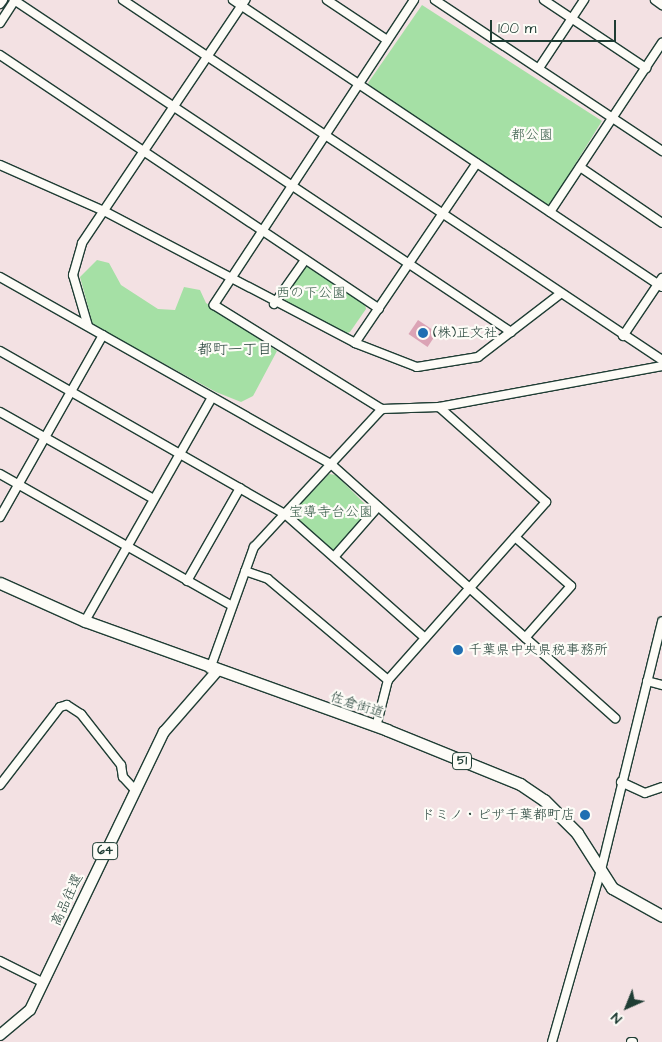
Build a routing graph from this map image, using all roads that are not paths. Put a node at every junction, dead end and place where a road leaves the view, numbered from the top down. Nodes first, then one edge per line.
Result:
1 (2, 0) edge
2 (15, 0) edge
3 (122, 0) edge
4 (233, 0) edge
5 (327, 0) edge
6 (414, 0) edge
7 (435, 0) edge
8 (544, 0) edge
9 (584, 0) edge
10 (655, 0) edge
11 (243, 3) edge
12 (0, 4) edge
13 (662, 5) edge
14 (572, 19) junction
15 (0, 23) edge
16 (387, 40) junction
17 (662, 43) edge
18 (0, 55) edge
19 (206, 57) junction
20 (539, 68) junction
21 (646, 68) junction
22 (358, 84) junction
23 (173, 107) junction
24 (613, 118) junction
25 (324, 135) junction
26 (143, 151) junction
27 (662, 151) edge
28 (477, 163) junction
29 (0, 165) edge
30 (580, 168) junction
31 (291, 185) junction
32 (104, 211) junction
33 (550, 212) junction
34 (442, 215) junction
35 (662, 223) edge
36 (260, 230) junction
37 (306, 260) junction
38 (409, 264) junction
39 (0, 276) edge
40 (229, 278) junction
41 (661, 283) edge
42 (560, 294) junction
43 (274, 304) junction
44 (379, 309) junction
45 (88, 326) junction
46 (511, 332) junction
47 (103, 335) junction
48 (623, 336) junction
49 (355, 344) junction
50 (0, 351) edge
51 (662, 360) edge
52 (662, 366) edge
53 (71, 392) junction
54 (212, 397) junction
55 (439, 407) junction
56 (382, 409) junction
57 (0, 412) edge
58 (45, 438) junction
59 (180, 454) junction
60 (332, 465) junction
61 (0, 474) edge
62 (18, 485) junction
63 (240, 488) junction
64 (152, 498) junction
65 (378, 507) junction
66 (285, 514) junction
67 (0, 516) edge
68 (515, 537) junction
69 (125, 546) junction
70 (334, 557) junction
71 (245, 570) junction
72 (186, 581) junction
73 (0, 582) edge
74 (469, 588) junction
75 (232, 605) junction
76 (85, 621) junction
77 (662, 621) edge
78 (425, 638) junction
79 (525, 638) junction
80 (213, 667) junction
81 (388, 680) junction
82 (646, 681) junction
83 (662, 685) edge
84 (615, 718) dead end
85 (376, 727) junction
86 (621, 782) junction
87 (0, 785) edge
88 (662, 787) edge
89 (134, 789) junction
90 (600, 870) junction
91 (662, 916) edge
92 (0, 961) edge
93 (42, 982) junction
94 (0, 1035) edge
95 (552, 1042) edge

1 - 12 street
2 - 15 street
2 - 23 street
3 - 19 street
4 - 11 street
5 - 16 street
6 - 16 street
7 - 20 street
8 - 14 street
9 - 14 street
10 - 13 street
11 - 19 street
11 - 22 street
14 - 20 street
14 - 21 street
16 - 22 street
17 - 21 street
18 - 26 street
19 - 23 street
19 - 25 street
20 - 24 street
21 - 24 street
22 - 25 street
22 - 28 street
23 - 26 street
23 - 31 street
24 - 27 street
24 - 30 street
25 - 31 street
25 - 34 street
26 - 32 street
26 - 36 street
28 - 33 street
28 - 34 street
29 - 32 street
30 - 33 street
30 - 35 street
31 - 36 street
31 - 38 street
32 - 40 street
32 - 45 street
33 - 41 street
34 - 38 street
34 - 42 street
36 - 37 street
36 - 40 street
37 - 43 street
37 - 44 street
38 - 44 street
38 - 46 street
39 - 45 street
40 - 43 street
40 - 56 street
41 - 48 street
42 - 46 street
42 - 48 street
43 - 49 street
44 - 49 street
45 - 47 street
46 - 49 street
47 - 53 street
47 - 54 street
48 - 51 street
50 - 53 street
52 - 55 street
53 - 58 street
53 - 59 street
54 - 59 street
54 - 60 street
55 - 56 street
55 - 68 street
56 - 60 street
57 - 58 street
58 - 62 street
58 - 64 street
59 - 63 street
59 - 64 street
60 - 65 street
60 - 66 street
61 - 62 street
62 - 67 street
62 - 69 street
63 - 66 street
63 - 72 street
64 - 69 street
65 - 70 street
65 - 74 street
66 - 70 street
66 - 71 street
68 - 74 street
68 - 79 street
69 - 72 street
69 - 76 street
70 - 78 street
71 - 75 street
71 - 81 street
72 - 75 street
73 - 76 highway, 佐倉街道 / 51
74 - 78 street
74 - 79 street
75 - 80 street
76 - 80 highway, 佐倉街道 / 51
77 - 82 street
78 - 81 street
79 - 84 street
80 - 85 highway, 佐倉街道 / 51
80 - 89 main road, 高品往還 / 64
81 - 85 street
82 - 83 street
82 - 86 street
85 - 90 highway, 佐倉街道 / 51
86 - 88 street
86 - 90 street
87 - 89 street
89 - 93 main road, 高品往還 / 64
90 - 91 highway, 佐倉街道 / 51
90 - 95 street
92 - 93 street
93 - 94 main road, 高品往還 / 64

